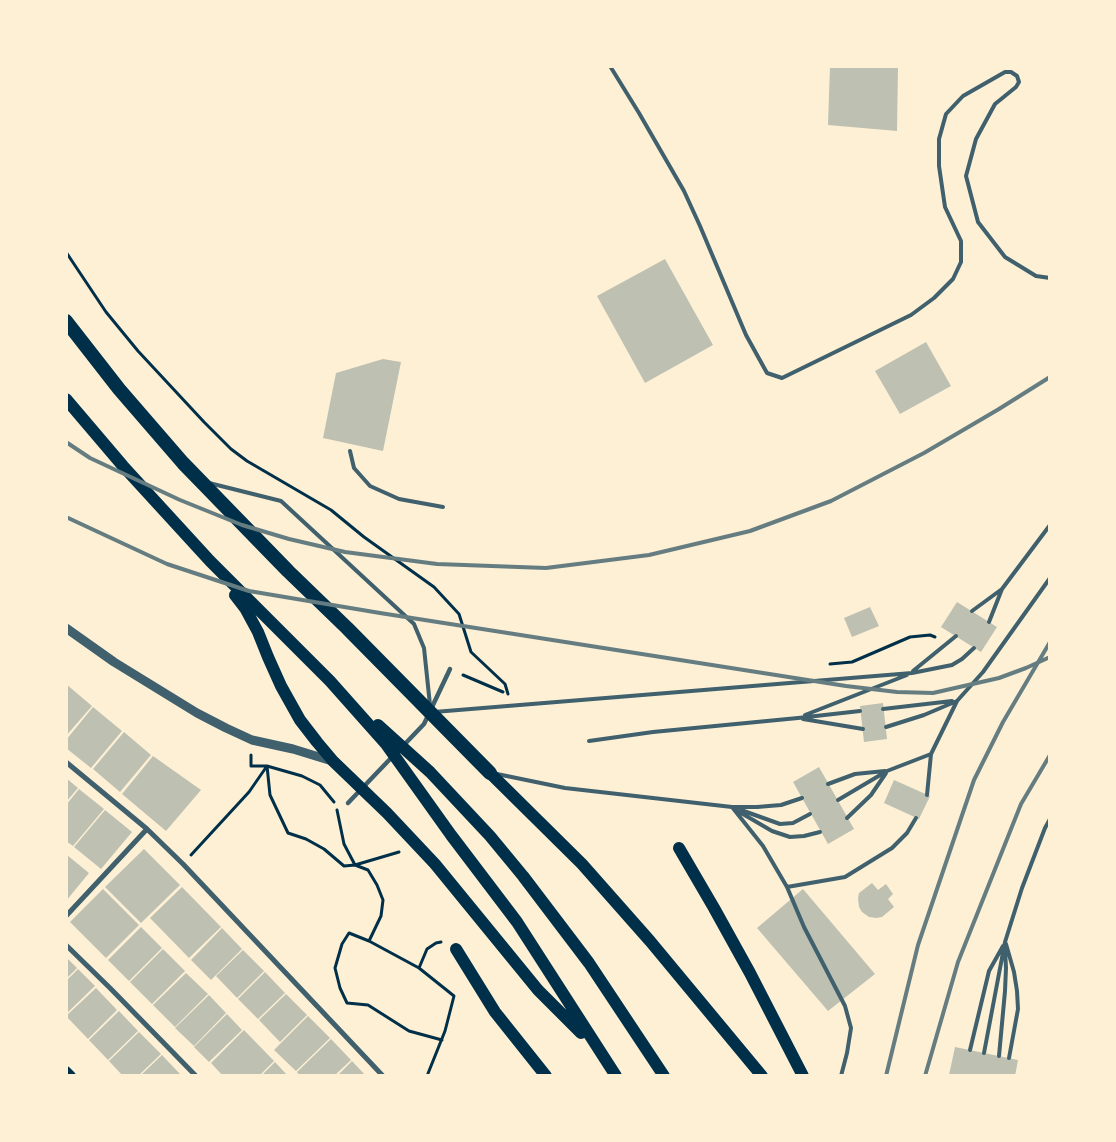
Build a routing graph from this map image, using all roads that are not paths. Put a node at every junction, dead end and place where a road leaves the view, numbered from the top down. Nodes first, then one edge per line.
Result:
1 (610, 66) edge
2 (1050, 278) edge
3 (66, 321) edge
4 (66, 399) edge
5 (350, 452) dead end
6 (200, 481) junction
7 (443, 507) dead end
8 (1050, 524) edge
9 (210, 561) junction
10 (1050, 578) edge
11 (1002, 589) junction
12 (972, 611) dead end
13 (990, 622) dead end
14 (66, 628) edge
15 (956, 636) dead end
16 (974, 648) dead end
17 (450, 669) road end
18 (912, 673) junction
19 (330, 681) junction
20 (957, 701) junction
21 (883, 709) dead end
22 (860, 710) dead end
23 (430, 712) junction
24 (798, 718) junction
25 (886, 727) dead end
26 (862, 729) dead end
27 (589, 741) dead end
28 (931, 754) junction
29 (333, 761) junction
30 (66, 762) edge
31 (887, 771) junction
32 (490, 773) junction
33 (828, 784) dead end
34 (927, 795) dead end
35 (802, 798) dead end
36 (838, 800) dead end
37 (348, 803) dead end
38 (732, 807) junction
39 (810, 814) dead end
40 (847, 818) dead end
41 (916, 818) dead end
42 (1050, 819) edge
43 (148, 829) junction
44 (820, 832) dead end
45 (679, 848) dead end
46 (787, 887) junction
47 (66, 916) edge
48 (1005, 942) junction
49 (66, 945) edge
50 (456, 949) dead end
51 (599, 1050) junction
52 (970, 1050) dead end
53 (984, 1053) dead end
54 (999, 1056) dead end
55 (1009, 1058) dead end
56 (66, 1071) edge
57 (71, 1076) edge
58 (196, 1076) edge
59 (384, 1076) edge
60 (546, 1076) edge
61 (616, 1076) edge
62 (664, 1076) edge
63 (762, 1076) edge
64 (803, 1076) edge
65 (841, 1076) edge

1 - 2 lane
3 - 6 highway
4 - 9 main road
5 - 7 lane
6 - 23 highway
6 - 23 lane
8 - 11 lane
9 - 19 main road
9 - 29 main road
10 - 20 lane
11 - 12 lane
11 - 13 lane
14 - 29 street
15 - 18 lane
16 - 18 lane
17 - 37 street
18 - 23 lane
18 - 24 lane
19 - 51 main road
19 - 62 main road
20 - 21 lane
20 - 25 lane
20 - 28 lane
22 - 24 lane
23 - 32 highway
24 - 26 lane
24 - 27 lane
28 - 31 lane
28 - 34 lane
29 - 51 main road
30 - 43 street
31 - 33 lane
31 - 36 lane
31 - 40 lane
32 - 38 lane
32 - 63 main road
35 - 38 lane
38 - 39 lane
38 - 44 lane
38 - 46 lane
41 - 46 lane
42 - 48 lane
43 - 47 street
43 - 59 street
45 - 64 main road
46 - 65 lane
48 - 52 lane
48 - 53 lane
48 - 54 lane
48 - 55 lane
49 - 58 street
50 - 60 main road
51 - 61 main road
56 - 57 main road

